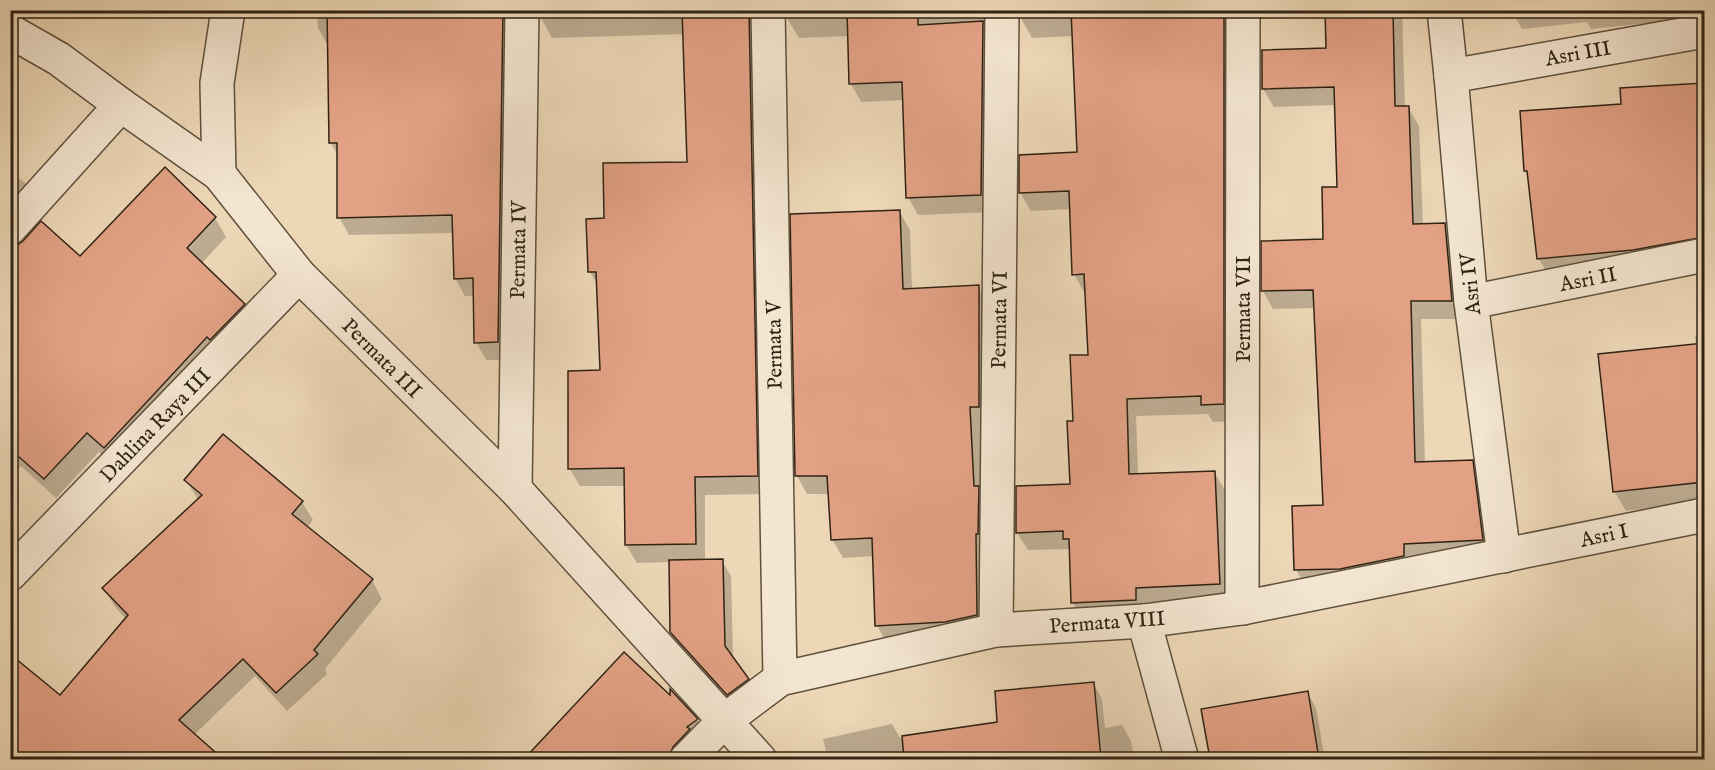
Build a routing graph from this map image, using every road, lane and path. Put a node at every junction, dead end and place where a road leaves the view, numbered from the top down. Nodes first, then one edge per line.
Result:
1 (228, 10) edge
2 (522, 10) edge
3 (768, 10) edge
4 (1002, 10) edge
5 (1243, 10) edge
6 (1444, 10) edge
7 (10, 31) edge
8 (1704, 31) edge
9 (1451, 76) junction
10 (121, 105) junction
11 (219, 174) junction
12 (10, 228) edge
13 (1704, 255) edge
14 (299, 275) junction
15 (1471, 302) junction
16 (514, 489) junction
17 (1704, 515) edge
18 (1504, 556) junction
19 (10, 574) edge
20 (1242, 608) junction
21 (1144, 621) junction
22 (996, 630) junction
23 (780, 679) junction
24 (724, 721) junction
25 (686, 759) edge
26 (760, 759) edge
27 (1182, 759) edge

1 - 11 street
2 - 16 street, Permata IV
3 - 23 street, Permata V
4 - 22 street, Permata VI
5 - 20 street, Permata VII
6 - 9 street, Asri IV
7 - 10 street, Permata III
8 - 9 street, Asri III
9 - 15 street, Asri IV
10 - 11 street, Permata III
10 - 12 street
11 - 14 street, Permata III
13 - 15 street, Asri II
14 - 16 street, Permata III
14 - 19 street, Dahlina Raya III
15 - 18 street, Asri IV
16 - 24 street, Permata III
17 - 18 street, Asri I
18 - 20 street, Permata VIII
20 - 21 street, Permata VIII
21 - 22 street, Permata VIII
21 - 27 street
22 - 23 street, Permata VIII
23 - 24 street, Permata VIII
24 - 25 street, Permata VIII
24 - 26 street, Permata III

